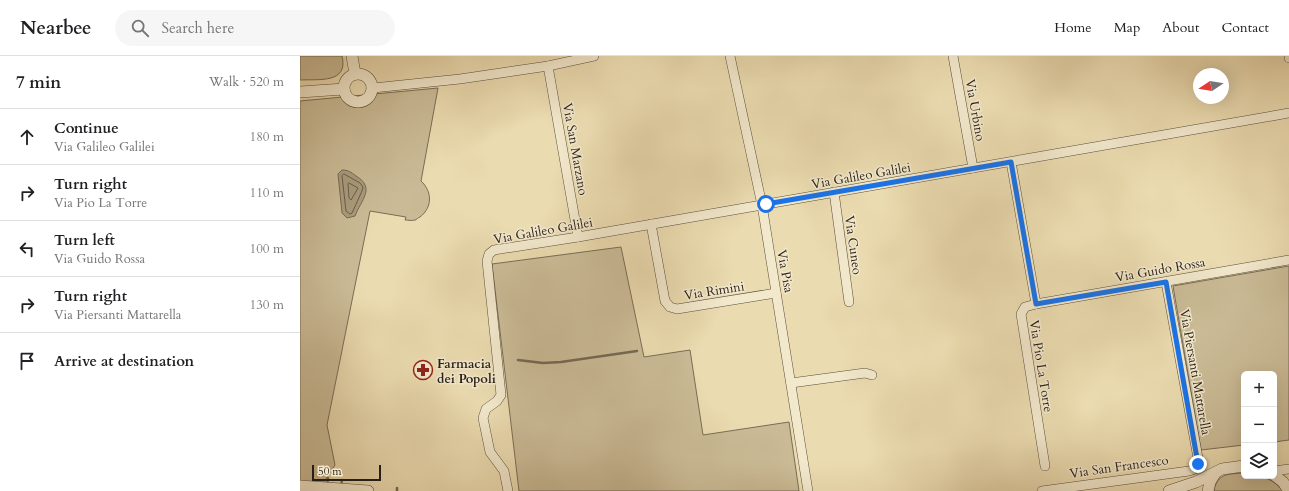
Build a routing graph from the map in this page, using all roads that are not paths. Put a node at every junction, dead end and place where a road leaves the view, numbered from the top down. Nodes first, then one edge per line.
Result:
1 (352, 56) edge
2 (594, 56) edge
3 (730, 56) edge
4 (953, 56) edge
5 (548, 66) junction
6 (355, 74) junction
7 (373, 88) junction
8 (344, 89) junction
9 (300, 92) edge
10 (1289, 113) edge
11 (1011, 162) junction
12 (973, 168) junction
13 (834, 192) junction
14 (762, 205) junction
15 (651, 224) junction
16 (578, 237) junction
17 (1289, 260) edge
18 (1166, 282) junction
19 (776, 293) junction
20 (848, 302) dead end
21 (1036, 304) junction
22 (872, 375) dead end
23 (791, 383) junction
24 (1045, 466) dead end
25 (1198, 466) joint
26 (1241, 466) edge
27 (1289, 469) edge
28 (1216, 471) junction
29 (1277, 471) edge
30 (1277, 477) edge
31 (300, 486) edge
32 (506, 488) edge
33 (368, 491) edge
34 (808, 491) edge
35 (1042, 491) edge
36 (1169, 491) edge
37 (1208, 491) edge
38 (1289, 491) edge

1 - 6 street
2 - 5 street
3 - 14 street, Via Pisa
4 - 12 street, Via Urbino
5 - 7 street
5 - 16 street, Via San Marzano
6 - 7 street
6 - 8 street
7 - 8 street
8 - 9 street
10 - 11 street, Via Galileo Galilei
11 - 12 street, Via Galileo Galilei
11 - 21 street, Via Pio La Torre
12 - 13 street, Via Galileo Galilei
13 - 14 street, Via Galileo Galilei
13 - 20 street, Via Cuneo
14 - 15 street, Via Galileo Galilei
14 - 19 street, Via Pisa
15 - 16 street, Via Galileo Galilei
15 - 19 street, Via Rimini
16 - 32 street, Via Galileo Galilei
17 - 18 street, Via Guido Rossa
18 - 21 street, Via Guido Rossa
18 - 25 street, Via Piersanti Mattarella
19 - 23 street, Via Pisa
21 - 24 street, Via Pio La Torre
22 - 23 street
23 - 34 street, Via Pisa
25 - 35 street, Via San Francesco
26 - 28 street
27 - 29 street
28 - 36 street
28 - 37 street
30 - 38 street
31 - 33 street

